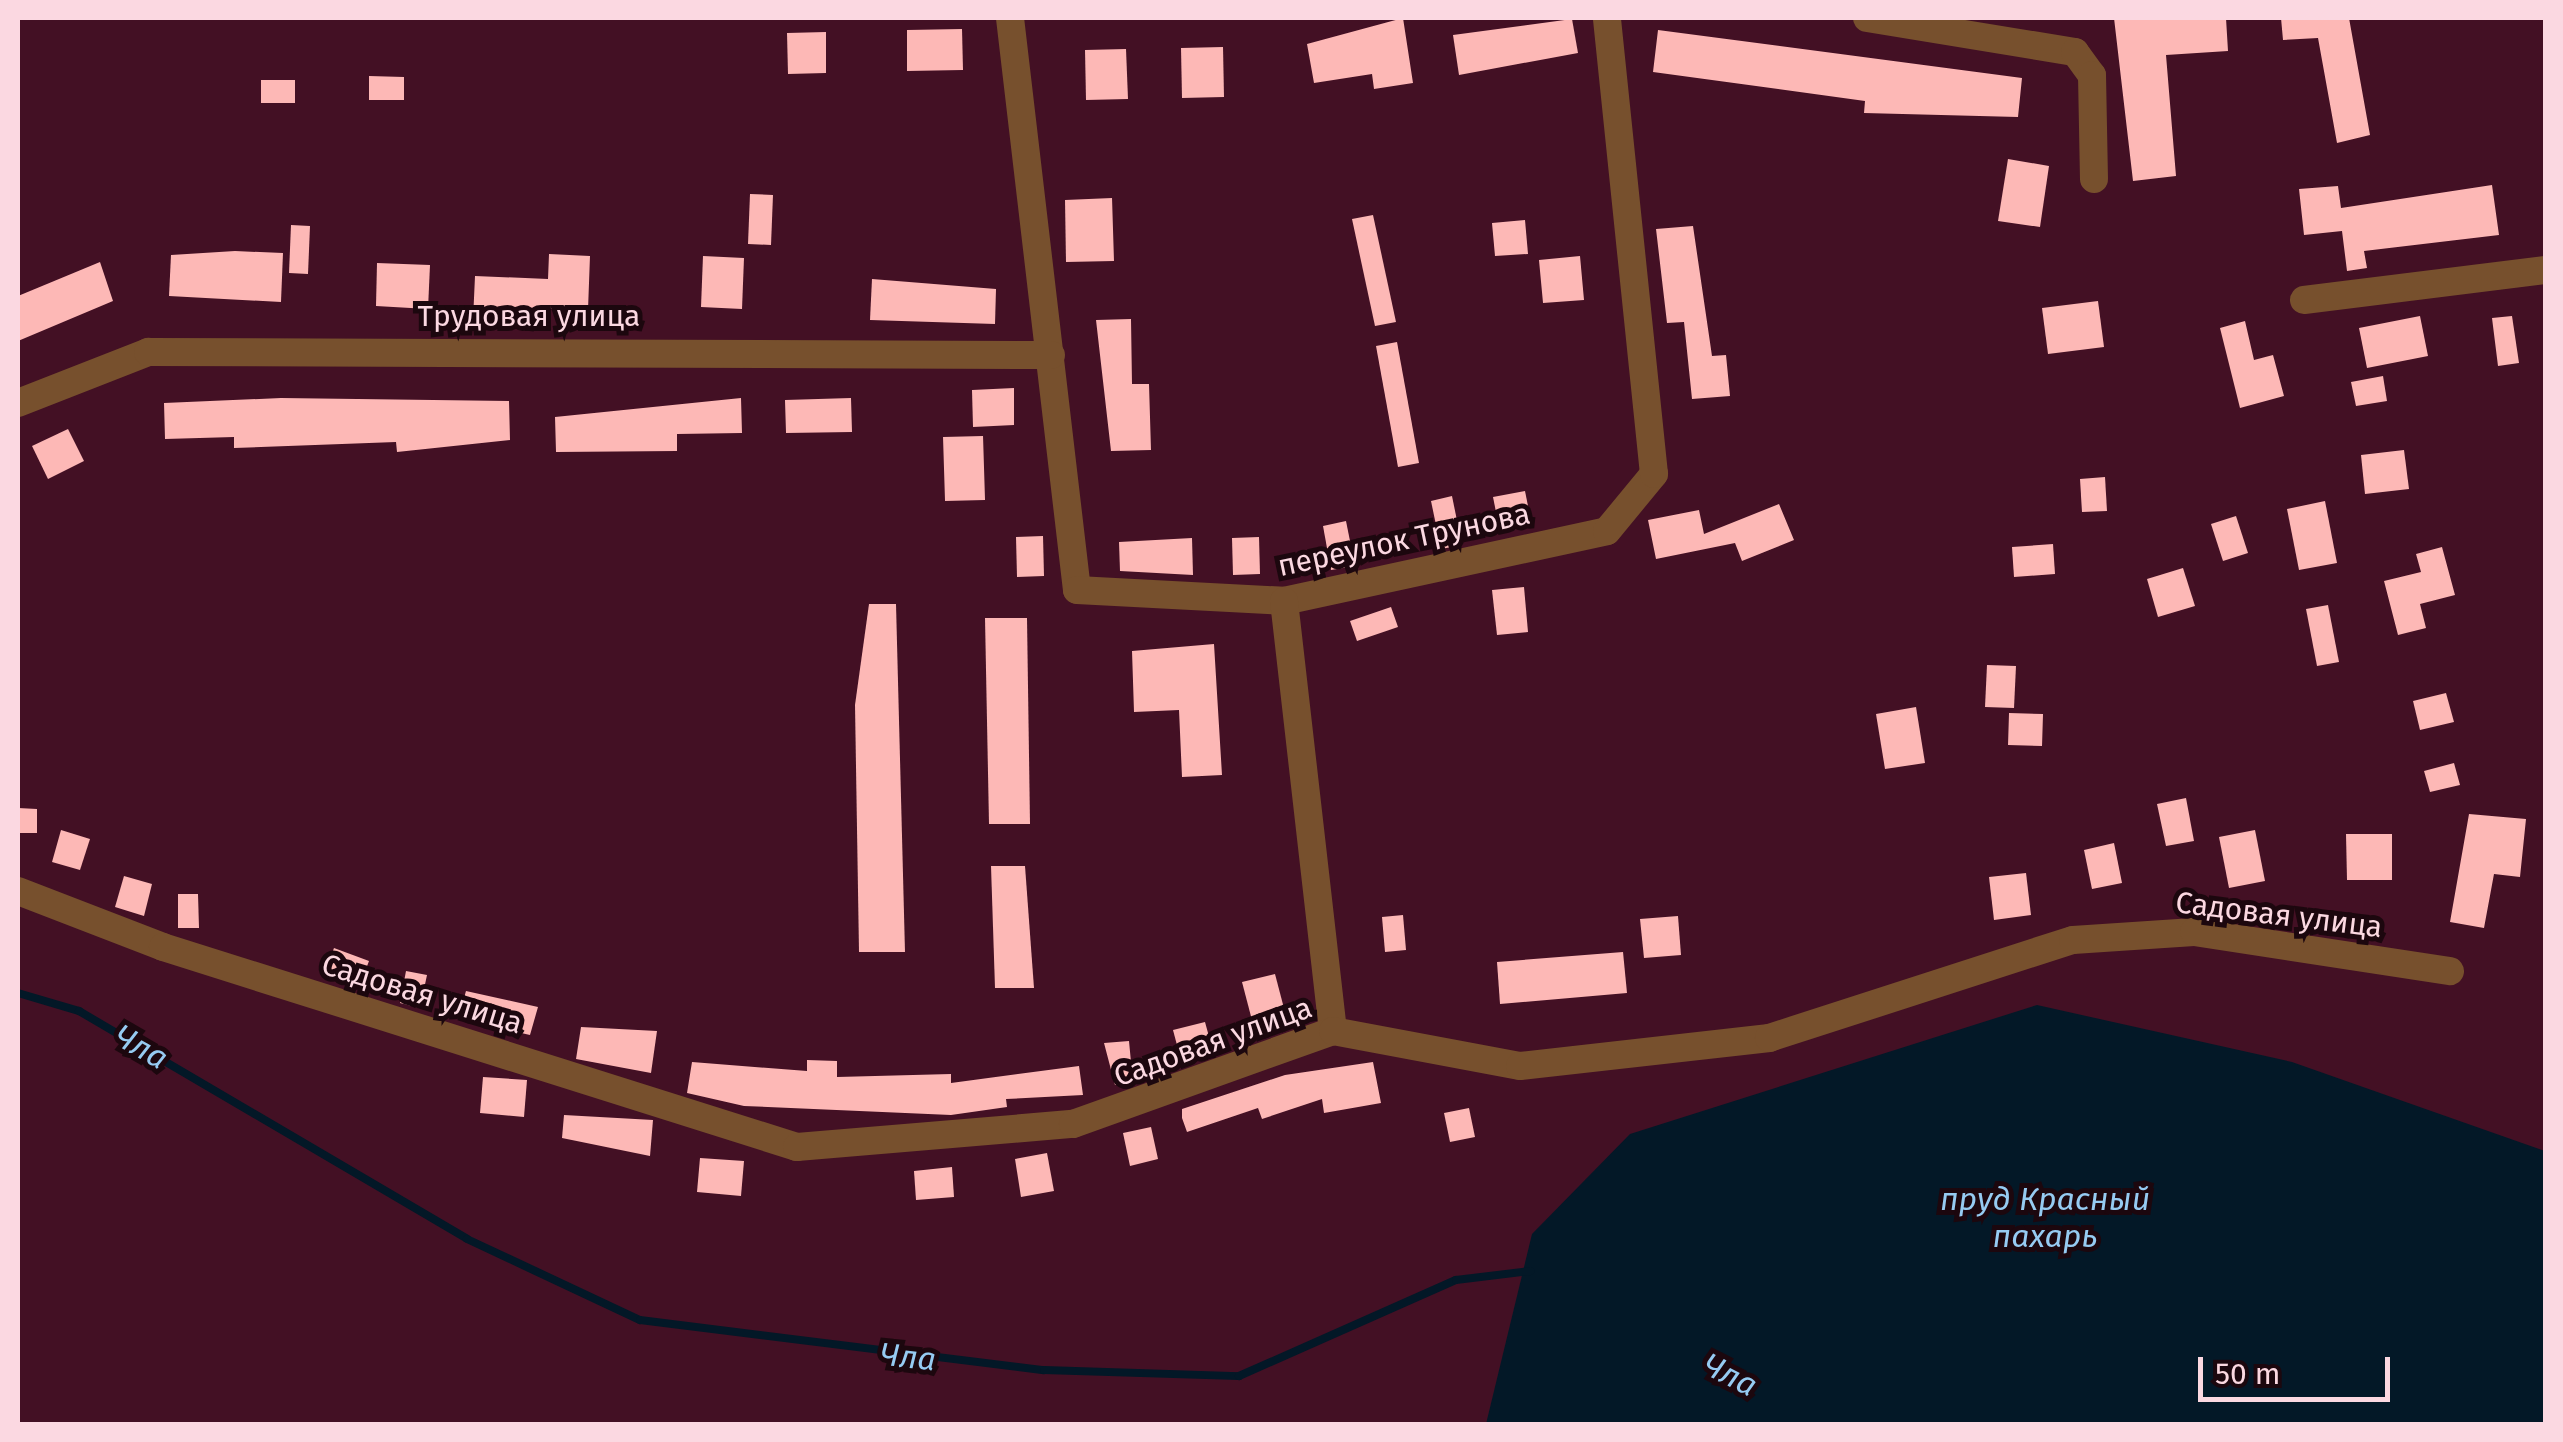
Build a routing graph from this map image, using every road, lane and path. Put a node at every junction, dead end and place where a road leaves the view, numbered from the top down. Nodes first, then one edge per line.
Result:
1 (1010, 18) edge
2 (1607, 18) edge
3 (1868, 18) edge
4 (2094, 178) dead end
5 (2546, 270) edge
6 (2304, 300) dead end
7 (1051, 354) junction
8 (18, 403) edge
9 (1284, 601) junction
10 (18, 891) edge
11 (2450, 971) dead end
12 (1333, 1032) junction

1 - 7 street, переулок Трунова
2 - 9 street, переулок Трунова
3 - 4 street
5 - 6 street
7 - 8 street, Трудовая улица
7 - 9 street, переулок Трунова
9 - 12 street
10 - 12 street, Садовая улица
11 - 12 street, Садовая улица

